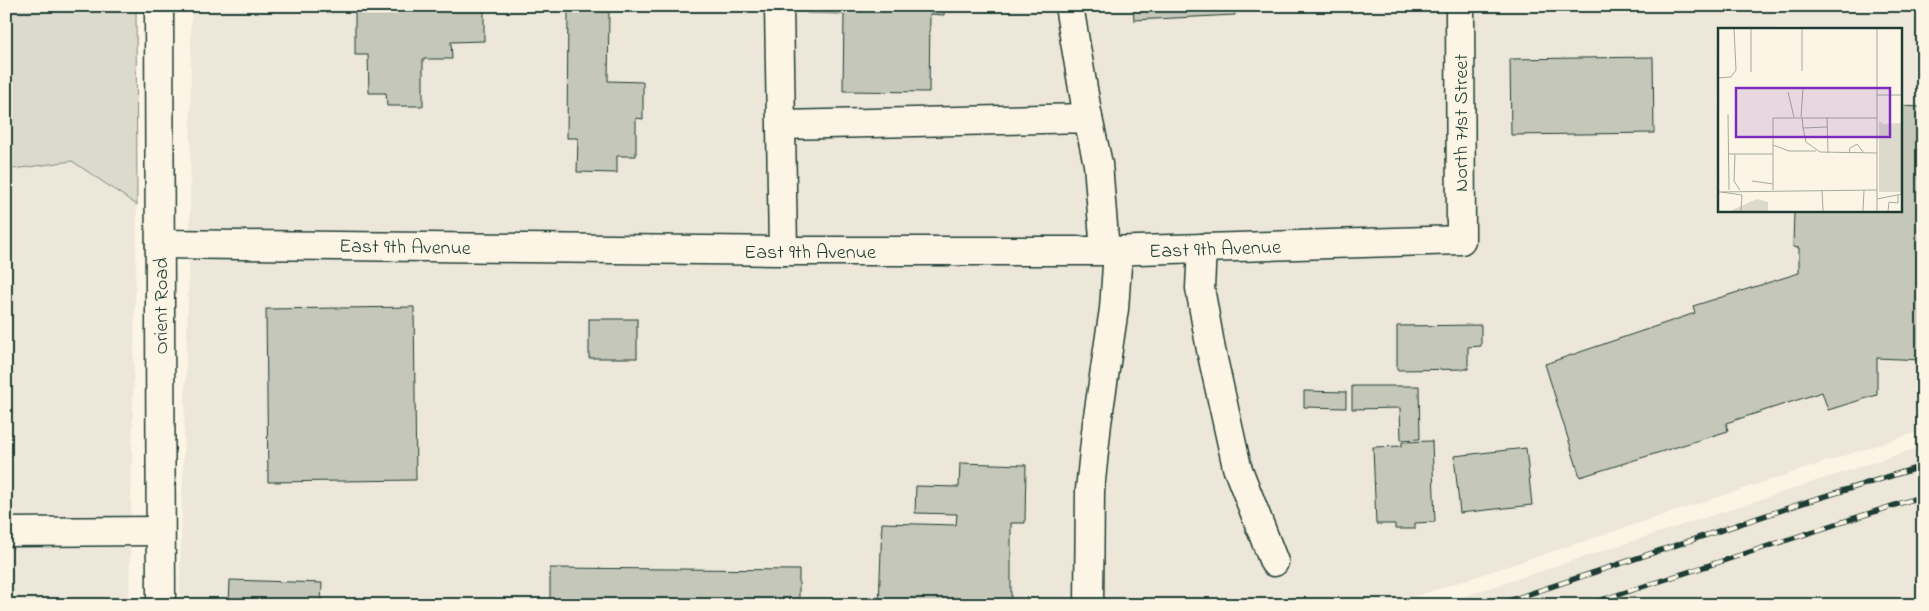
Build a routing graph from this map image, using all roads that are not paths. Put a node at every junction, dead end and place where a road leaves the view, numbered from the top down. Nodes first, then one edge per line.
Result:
1 (159, 6) edge
2 (779, 6) edge
3 (1069, 6) edge
4 (1460, 6) edge
5 (1088, 118) junction
6 (782, 124) junction
7 (1460, 240) joint
8 (160, 244) junction
9 (1202, 248) junction
10 (783, 251) junction
11 (1111, 251) junction
12 (160, 530) junction
13 (6, 532) edge
14 (1274, 562) dead end
15 (161, 605) edge
16 (1089, 605) edge

1 - 8 street, Orient Road
2 - 6 street
3 - 5 street
4 - 7 street, North 71st Street
5 - 6 street
5 - 11 street
6 - 10 street
7 - 9 street, East 9th Avenue
8 - 10 street, East 9th Avenue
8 - 12 street, Orient Road
9 - 11 street, East 9th Avenue
9 - 14 street
10 - 11 street, East 9th Avenue
11 - 16 street
12 - 13 street
12 - 15 street, Orient Road

